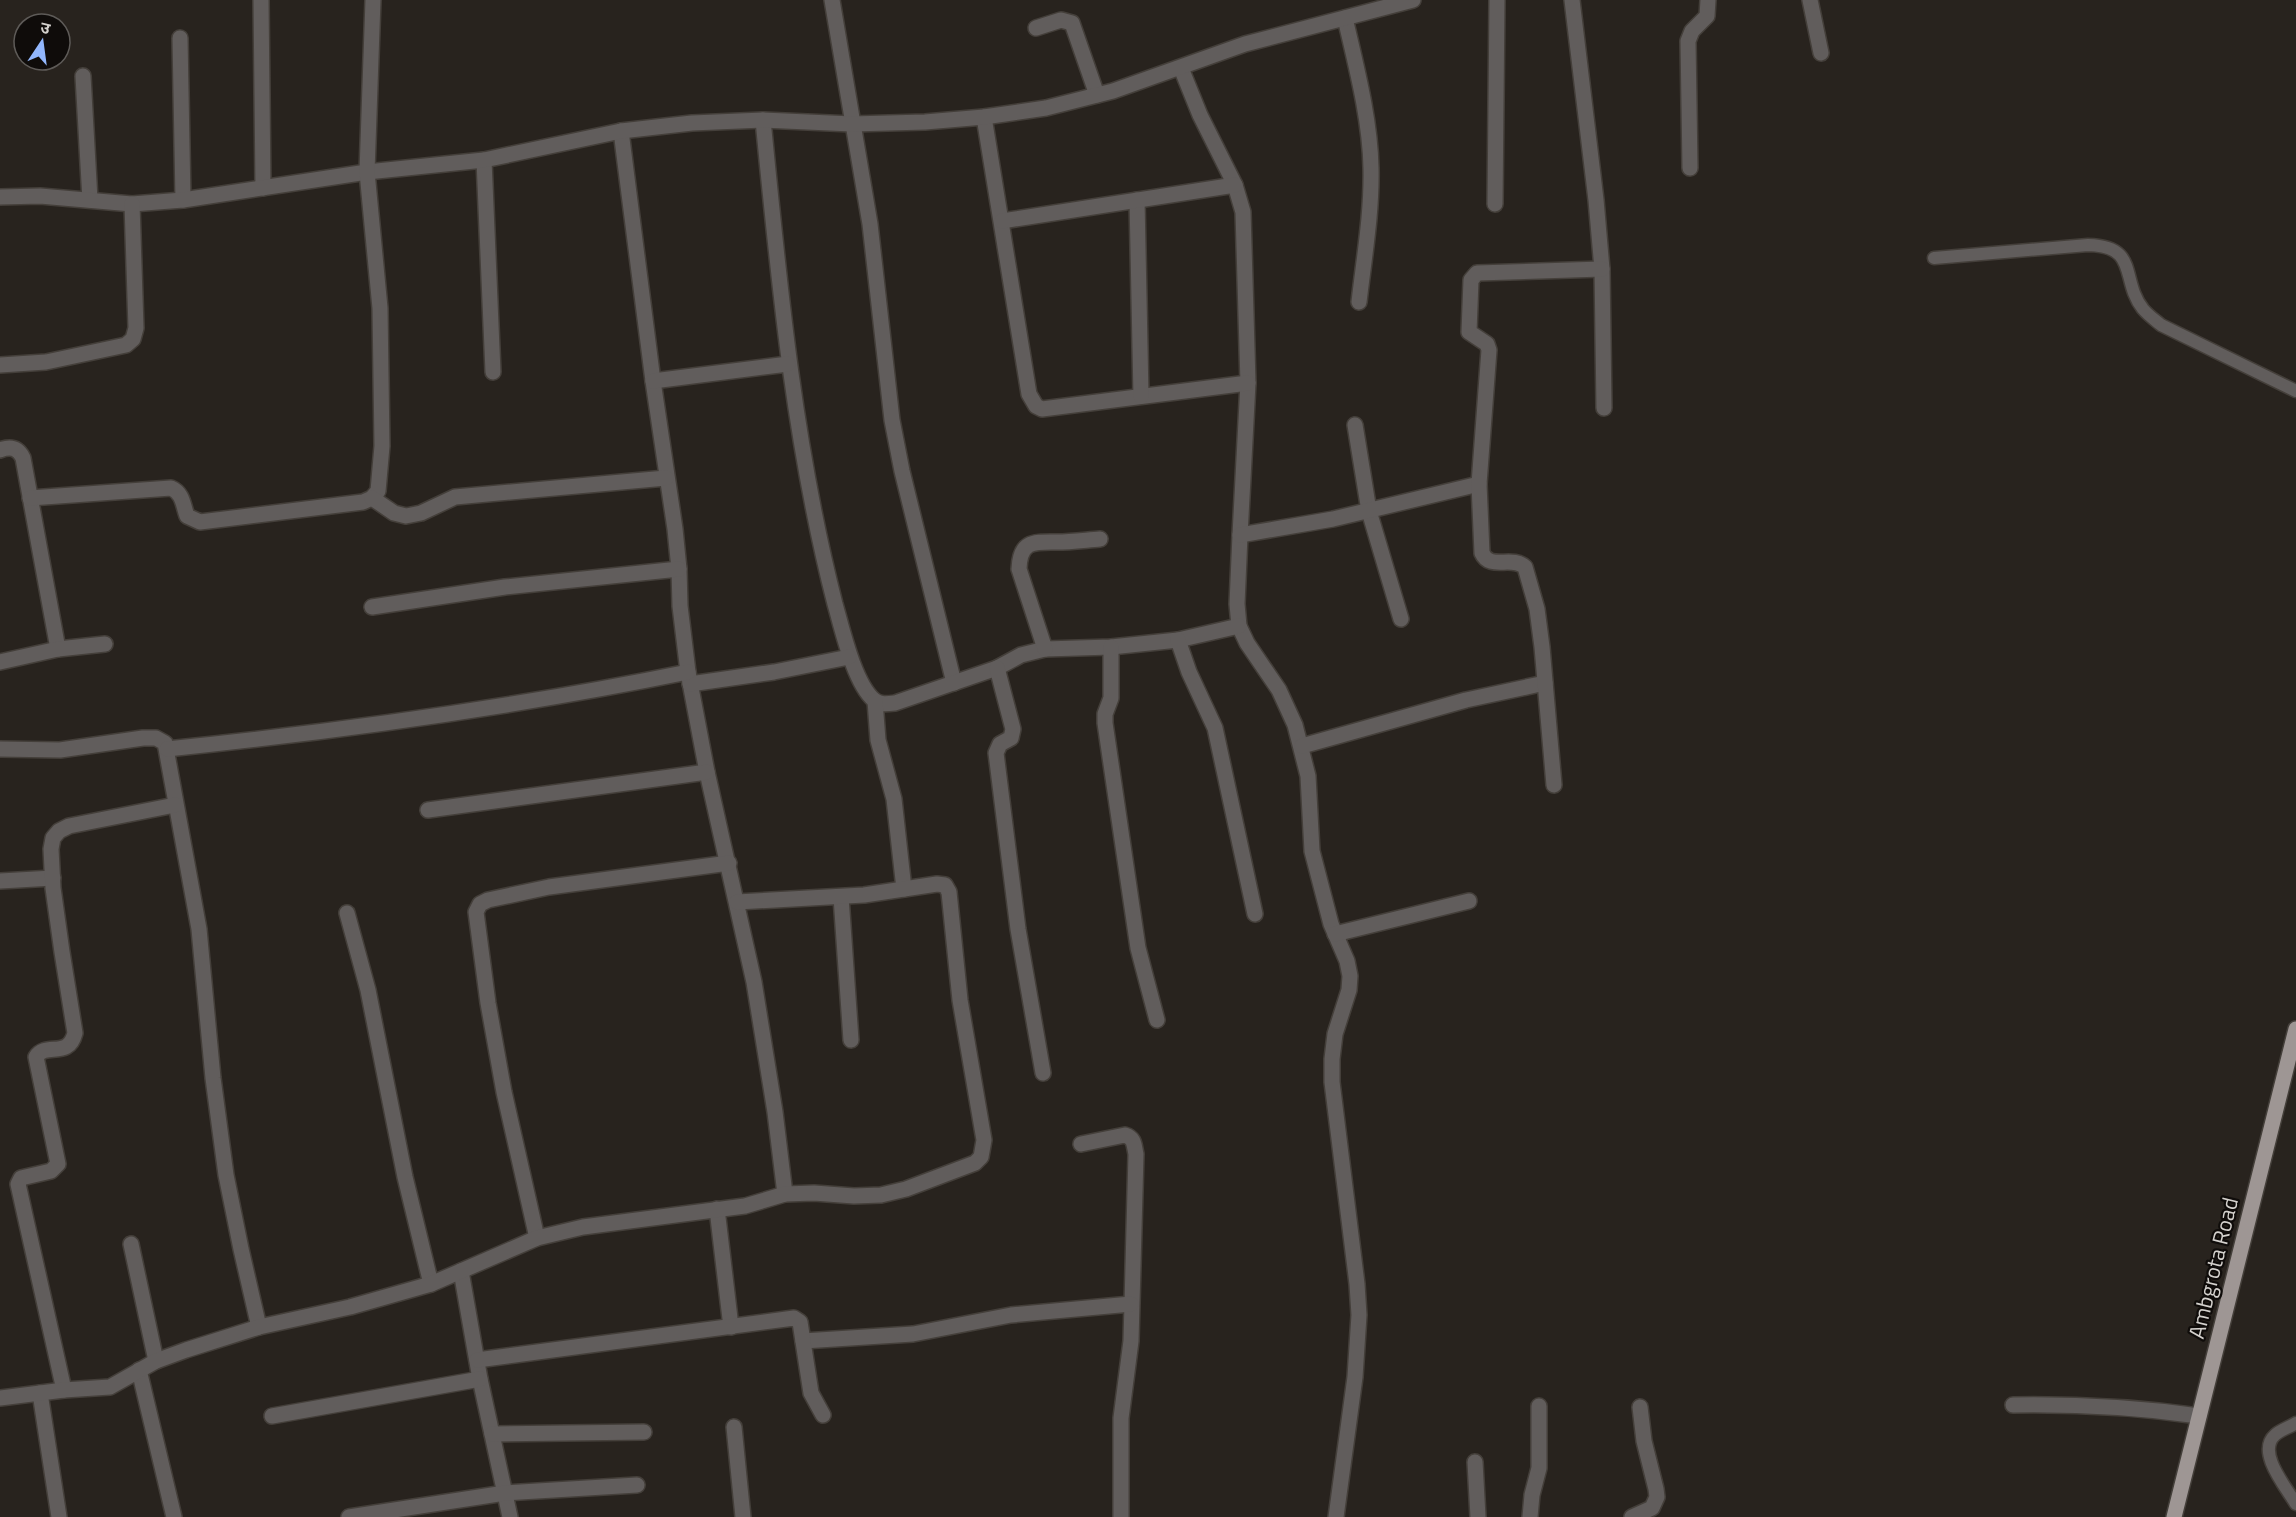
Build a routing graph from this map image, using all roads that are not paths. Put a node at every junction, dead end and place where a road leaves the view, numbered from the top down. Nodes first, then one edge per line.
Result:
1 (261, 0) edge
2 (374, 0) edge
3 (1413, 0) edge
4 (1497, 0) edge
5 (1572, 0) edge
6 (1708, 0) edge
7 (1810, 0) edge
8 (832, 3) edge
9 (1345, 18) junction
10 (1036, 28) dead end
11 (180, 39) dead end
12 (1821, 53) dead end
13 (1181, 68) junction
14 (83, 76) dead end
15 (1097, 94) junction
16 (984, 117) junction
17 (763, 120) junction
18 (852, 124) junction
19 (621, 131) junction
20 (484, 160) junction
21 (1690, 168) dead end
22 (367, 172) junction
23 (1235, 185) junction
24 (263, 188) junction
25 (0, 197) edge
26 (90, 200) junction
27 (183, 200) junction
28 (1137, 200) junction
29 (132, 204) junction
30 (1495, 204) dead end
31 (1002, 221) junction
32 (1934, 258) dead end
33 (1602, 269) junction
34 (1359, 302) dead end
35 (788, 364) junction
36 (0, 365) edge
37 (493, 372) dead end
38 (652, 381) junction
39 (1248, 383) junction
40 (2296, 392) edge
41 (1141, 396) junction
42 (1604, 408) dead end
43 (1355, 425) dead end
44 (0, 450) edge
45 (666, 478) junction
46 (1479, 484) junction
47 (30, 498) junction
48 (372, 498) junction
49 (1369, 511) junction
50 (1240, 536) junction
51 (1100, 539) dead end
52 (680, 569) junction
53 (372, 608) dead end
54 (1401, 619) dead end
55 (1239, 626) junction
56 (1178, 640) junction
57 (105, 644) dead end
58 (1112, 647) junction
59 (58, 649) junction
60 (1045, 649) junction
61 (849, 657) junction
62 (0, 662) edge
63 (997, 668) junction
64 (689, 678) junction
65 (954, 683) junction
66 (1545, 683) junction
67 (875, 701) junction
68 (1302, 746) junction
69 (0, 749) edge
70 (167, 749) junction
71 (708, 772) junction
72 (1554, 785) dead end
73 (175, 805) junction
74 (428, 810) dead end
75 (729, 863) junction
76 (53, 878) junction
77 (0, 881) edge
78 (904, 889) junction
79 (840, 897) junction
80 (1469, 901) dead end
81 (737, 903) junction
82 (347, 913) dead end
83 (1255, 914) dead end
84 (1335, 934) junction
85 (1157, 1020) dead end
86 (2296, 1029) edge
87 (851, 1040) dead end
88 (1043, 1073) dead end
89 (1081, 1144) dead end
90 (785, 1194) junction
91 (717, 1209) junction
92 (537, 1238) junction
93 (131, 1244) dead end
94 (461, 1271) junction
95 (431, 1284) junction
96 (1131, 1304) junction
97 (259, 1327) junction
98 (731, 1327) junction
99 (803, 1341) junction
100 (477, 1360) junction
101 (156, 1361) junction
102 (139, 1370) junction
103 (480, 1379) junction
104 (64, 1390) junction
105 (40, 1393) junction
106 (0, 1398) edge
107 (2013, 1405) dead end
108 (1539, 1406) dead end
109 (1640, 1407) dead end
110 (823, 1415) dead end
111 (272, 1416) dead end
112 (2199, 1416) junction
113 (2296, 1423) edge
114 (734, 1427) dead end
115 (644, 1432) dead end
116 (492, 1434) junction
117 (1475, 1462) dead end
118 (637, 1485) dead end
119 (505, 1493) junction
120 (2296, 1504) edge
121 (59, 1517) edge
122 (174, 1517) edge
123 (349, 1517) edge
124 (510, 1517) edge
125 (743, 1517) edge
126 (1121, 1517) edge
127 (1336, 1517) edge
128 (1478, 1517) edge
129 (1530, 1517) edge
130 (1632, 1517) edge
131 (2174, 1517) edge

1 - 24 street
2 - 22 street
3 - 9 street
4 - 30 street
5 - 33 street
6 - 21 street
7 - 12 street
8 - 18 street
9 - 13 street
9 - 34 street
10 - 15 street
11 - 27 street
13 - 15 street
13 - 23 street
14 - 26 street
15 - 16 street
16 - 18 street
16 - 31 street
17 - 18 street
17 - 19 street
17 - 35 street
18 - 65 street
19 - 20 street
19 - 38 street
20 - 22 street
20 - 37 street
22 - 24 street
22 - 48 street
23 - 28 street
23 - 39 street
24 - 27 street
25 - 26 street
26 - 29 street
27 - 29 street
28 - 31 street
28 - 41 street
29 - 36 street
31 - 41 street
32 - 40 lane
33 - 42 street
33 - 46 street
35 - 38 street
35 - 61 street
38 - 45 street
39 - 41 street
39 - 50 street
43 - 49 street
44 - 47 street
45 - 48 street
45 - 52 street
46 - 49 street
46 - 66 street
47 - 48 street
47 - 59 street
49 - 50 street
49 - 54 street
50 - 55 street
51 - 60 street
52 - 53 street
52 - 64 street
55 - 56 street
55 - 68 street
56 - 58 street
56 - 83 street
57 - 59 street
58 - 60 street
58 - 85 street
59 - 62 street
60 - 63 street
61 - 64 street
61 - 67 street
63 - 65 street
63 - 88 street
64 - 70 street
64 - 71 street
65 - 67 street
66 - 68 street
66 - 72 street
67 - 78 street
68 - 84 street
69 - 70 street
70 - 73 street
71 - 74 street
71 - 75 street
73 - 76 street
73 - 97 street
75 - 81 street
75 - 92 street
76 - 77 street
76 - 104 street
78 - 79 street
78 - 90 street
79 - 81 street
79 - 87 street
80 - 84 street
81 - 90 street
82 - 95 street
84 - 127 street
86 - 112 main road, Ambgrota Road
89 - 96 street
90 - 91 street
91 - 92 street
91 - 98 street
92 - 94 street
93 - 101 street
94 - 95 street
94 - 100 street
95 - 97 street
96 - 99 street
96 - 126 street
97 - 101 street
98 - 99 street
98 - 100 street
99 - 110 street
100 - 103 street
101 - 102 street
102 - 104 street
102 - 122 street
103 - 111 street
103 - 116 street
104 - 105 street
105 - 106 street
105 - 121 street
107 - 112 street
108 - 129 street
109 - 130 street
112 - 131 main road, Ambgrota Road
113 - 120 lane
114 - 125 street
115 - 116 street
116 - 119 street
117 - 128 street
118 - 119 street
119 - 123 street
119 - 124 street

